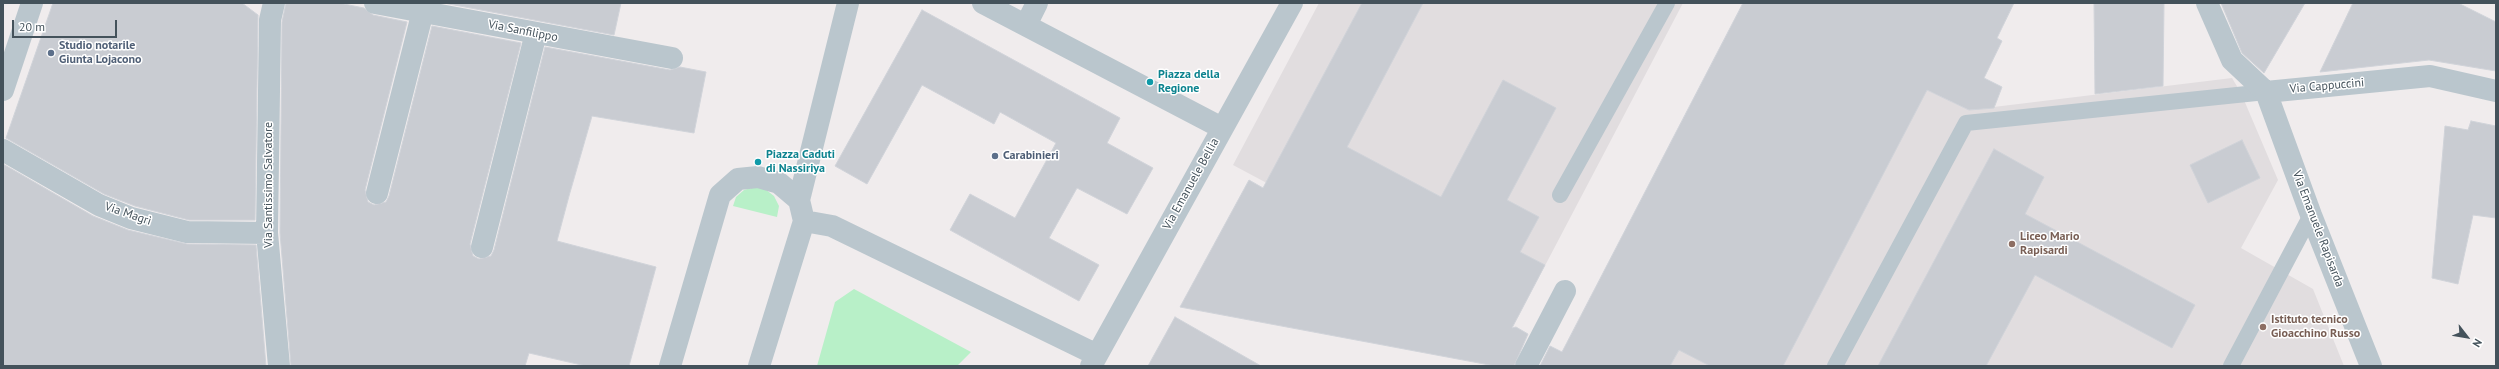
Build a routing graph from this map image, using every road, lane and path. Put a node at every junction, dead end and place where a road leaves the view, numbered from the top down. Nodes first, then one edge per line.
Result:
1 (32, 3) edge
2 (274, 3) edge
3 (375, 3) edge
4 (848, 3) edge
5 (983, 3) edge
6 (1037, 3) edge
7 (1292, 3) edge
8 (1667, 3) edge
9 (2207, 3) edge
10 (424, 7) edge
11 (1026, 25) junction
12 (536, 33) junction
13 (672, 58) dead end
14 (3, 90) edge
15 (2496, 91) edge
16 (2266, 92) junction
17 (1222, 128) junction
18 (3, 150) edge
19 (378, 193) dead end
20 (1560, 195) dead end
21 (799, 200) junction
22 (2311, 215) junction
23 (804, 221) junction
24 (267, 233) junction
25 (482, 247) dead end
26 (1565, 291) dead end
27 (1094, 361) edge
28 (279, 366) edge
29 (670, 366) edge
30 (759, 366) edge
31 (1526, 366) edge
32 (1835, 366) edge
33 (2230, 366) edge
34 (2371, 366) edge

1 - 14 street
2 - 24 street, Via Santissimo Salvatore
3 - 10 street, Via Sanfilippo
4 - 21 street
5 - 11 street
6 - 11 street
7 - 17 street, Via Emanuele Bellia
8 - 20 lane
9 - 16 street
10 - 12 street, Via Sanfilippo
10 - 19 street
11 - 17 street
12 - 13 street, Via Sanfilippo
12 - 25 street
15 - 16 street, Via Cappuccini
16 - 22 street, Via Emanuele Rapisarda
16 - 32 lane
17 - 27 street, Via Emanuele Bellia
18 - 24 street, Via Magrì
21 - 23 street
21 - 29 street
22 - 33 lane
22 - 34 street, Via Emanuele Rapisarda
23 - 27 street
23 - 30 street
24 - 28 street, Via Santissimo Salvatore
26 - 31 street

